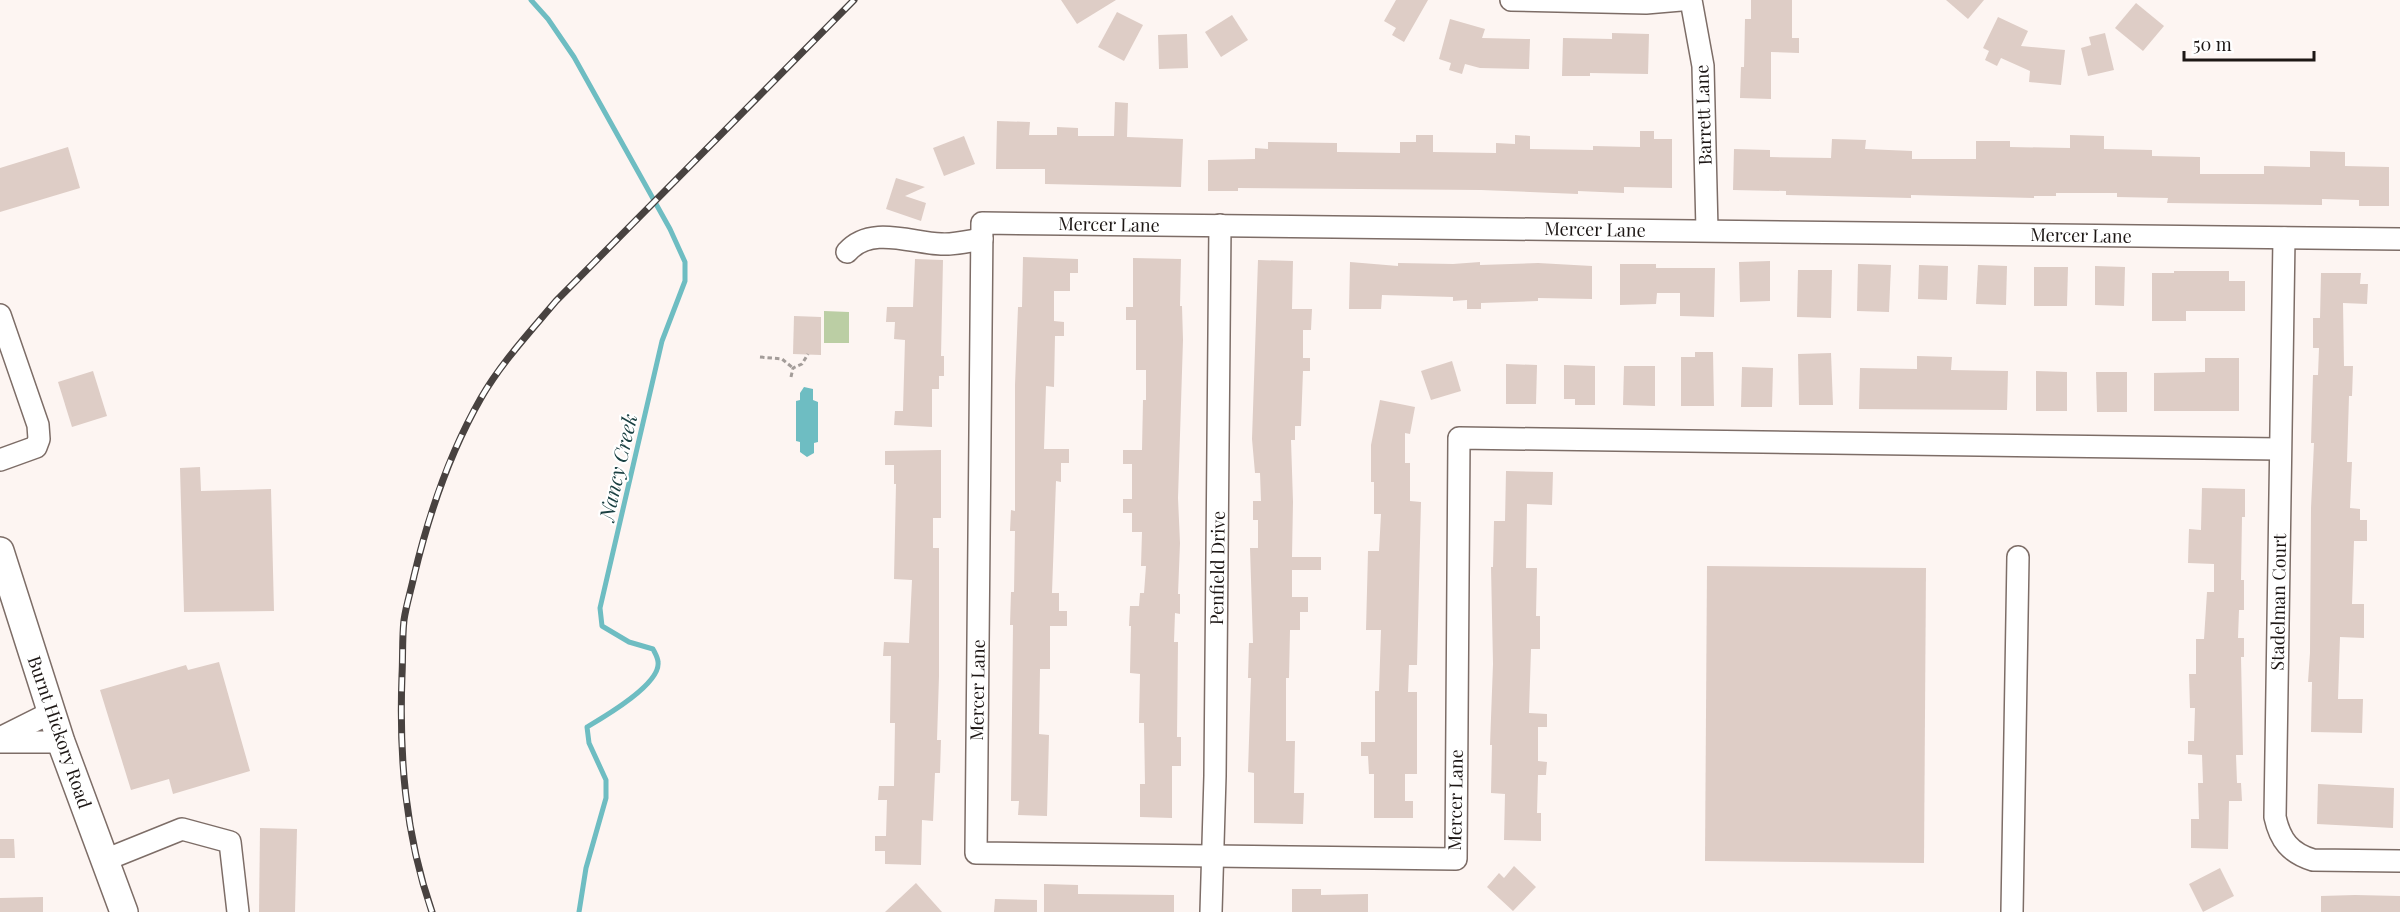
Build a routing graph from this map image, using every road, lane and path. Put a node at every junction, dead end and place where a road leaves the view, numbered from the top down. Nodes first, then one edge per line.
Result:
1 (1511, 0) edge
2 (1681, 0) edge
3 (1691, 0) edge
4 (1220, 225) junction
5 (1707, 230) junction
6 (2284, 238) junction
7 (982, 239) junction
8 (2400, 239) edge
9 (847, 252) dead end
10 (0, 315) edge
11 (808, 354) dead end
12 (760, 357) dead end
13 (793, 368) junction
14 (791, 377) dead end
15 (2279, 449) junction
16 (0, 460) edge
17 (0, 550) edge
18 (2018, 557) dead end
19 (52, 712) junction
20 (0, 740) edge
21 (61, 742) junction
22 (1213, 856) junction
23 (105, 860) junction
24 (2400, 861) edge
25 (124, 912) edge
26 (238, 912) edge
27 (1211, 912) edge
28 (2012, 912) edge

1 - 2 street
3 - 5 street, Barrett Lane
4 - 5 street, Mercer Lane
4 - 7 street, Mercer Lane
4 - 22 street, Penfield Drive
5 - 6 street, Mercer Lane
6 - 8 street, Mercer Lane
6 - 15 street, Stadelman Court
7 - 9 street
7 - 22 street, Mercer Lane
10 - 16 street
11 - 13 path
12 - 13 path
13 - 14 path
15 - 22 street, Mercer Lane
15 - 24 street, Stadelman Court
17 - 19 main road, Burnt Hickory Road
18 - 28 street
19 - 20 street
19 - 21 main road, Burnt Hickory Road
20 - 21 street
21 - 23 main road, Burnt Hickory Road
22 - 27 street, Penfield Drive
23 - 25 main road, Burnt Hickory Road
23 - 26 street

